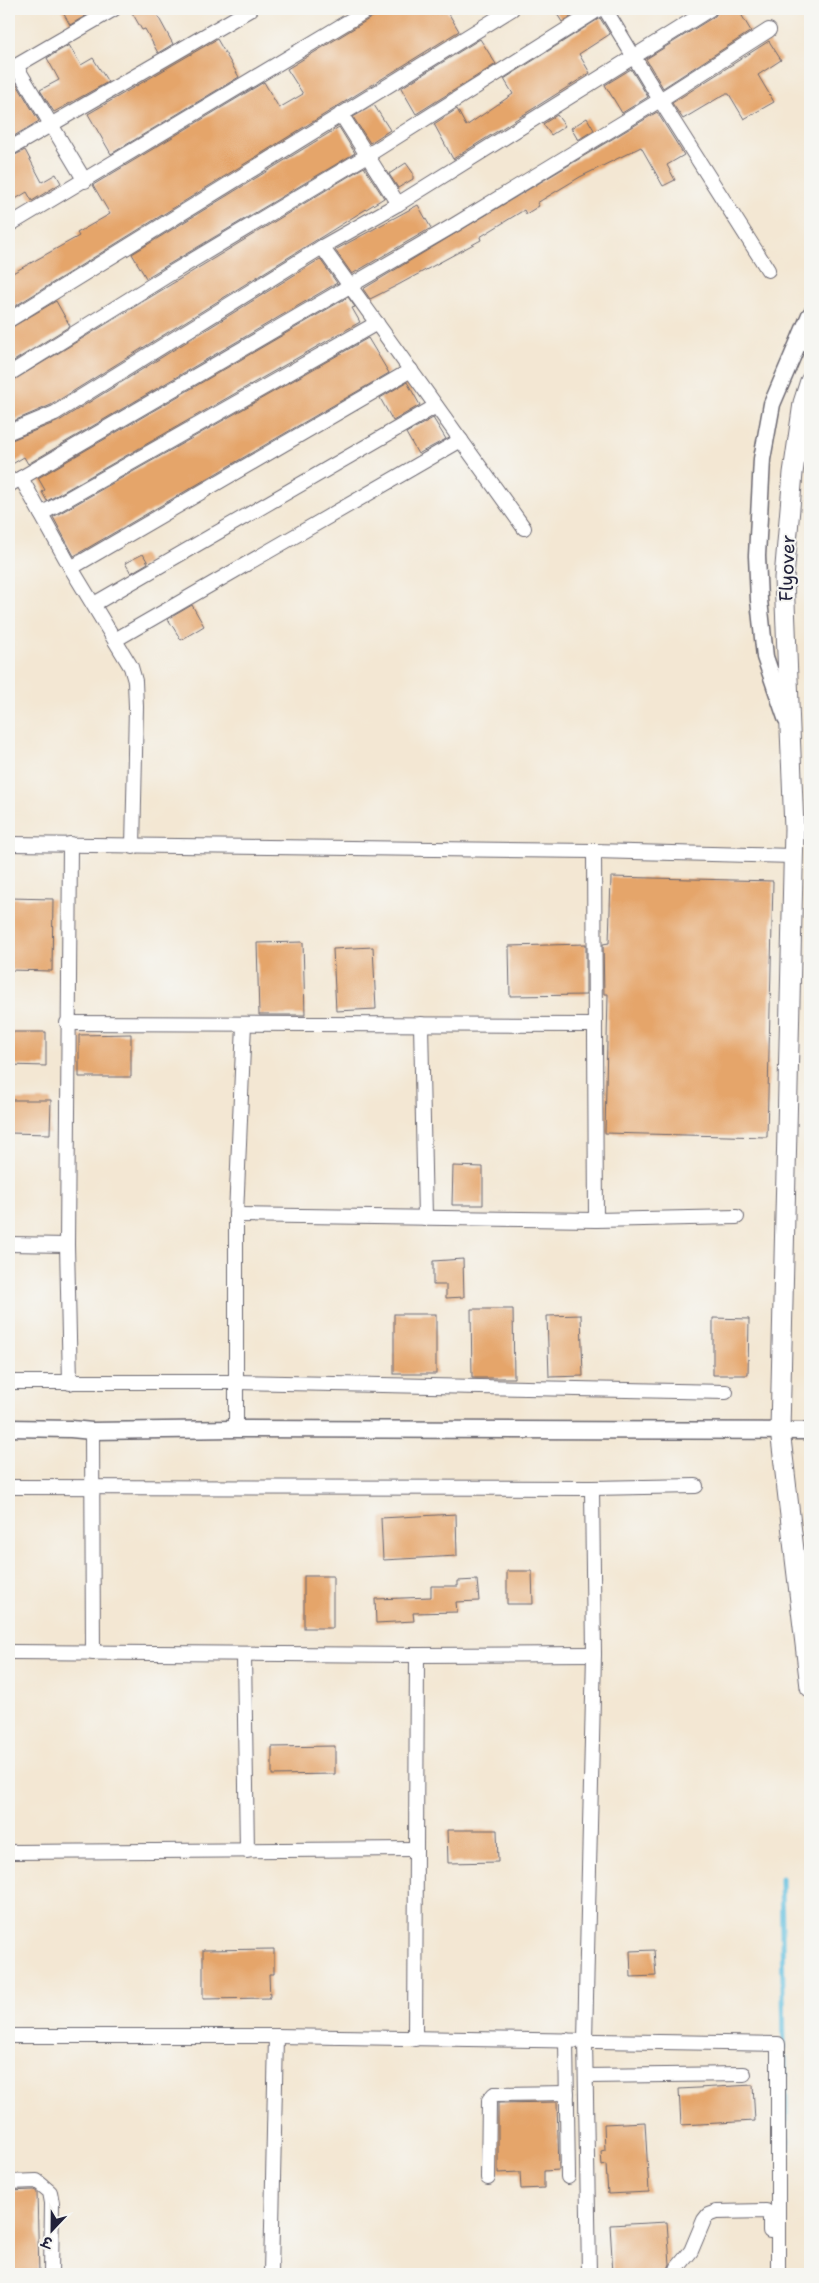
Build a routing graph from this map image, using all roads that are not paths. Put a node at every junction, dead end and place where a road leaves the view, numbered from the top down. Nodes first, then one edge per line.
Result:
1 (114, 9) edge
2 (251, 9) edge
3 (369, 9) edge
4 (512, 9) edge
5 (599, 9) edge
6 (605, 9) edge
7 (710, 9) edge
8 (769, 30) dead end
9 (634, 57) junction
10 (12, 68) edge
11 (660, 100) junction
12 (341, 114) junction
13 (51, 124) junction
14 (9, 149) edge
15 (368, 156) junction
16 (84, 181) junction
17 (398, 204) junction
18 (9, 225) edge
19 (322, 247) junction
20 (768, 270) dead end
21 (350, 286) junction
22 (810, 315) edge
23 (9, 320) edge
24 (377, 323) junction
25 (410, 370) junction
26 (9, 374) edge
27 (810, 381) edge
28 (436, 406) junction
29 (9, 432) edge
30 (461, 440) junction
31 (15, 481) edge
32 (41, 514) junction
33 (524, 528) dead end
34 (71, 568) junction
35 (94, 604) junction
36 (115, 640) junction
37 (790, 727) junction
38 (802, 828) edge
39 (9, 844) edge
40 (70, 844) junction
41 (133, 847) junction
42 (594, 850) junction
43 (793, 856) junction
44 (67, 1023) junction
45 (244, 1024) junction
46 (421, 1024) junction
47 (595, 1024) junction
48 (236, 1215) junction
49 (736, 1217) dead end
50 (425, 1218) junction
51 (596, 1220) junction
52 (9, 1244) edge
53 (67, 1244) junction
54 (9, 1382) edge
55 (236, 1382) junction
56 (70, 1383) junction
57 (726, 1392) dead end
58 (9, 1428) edge
59 (236, 1428) junction
60 (780, 1430) junction
61 (92, 1431) junction
62 (810, 1431) edge
63 (696, 1486) dead end
64 (9, 1487) edge
65 (92, 1488) junction
66 (592, 1488) junction
67 (9, 1652) edge
68 (93, 1653) junction
69 (244, 1654) junction
70 (594, 1654) junction
71 (417, 1656) junction
72 (810, 1687) edge
73 (416, 1849) junction
74 (247, 1851) junction
75 (9, 1852) edge
76 (9, 2036) edge
77 (276, 2036) junction
78 (415, 2039) junction
79 (566, 2040) junction
80 (585, 2040) junction
81 (744, 2074) dead end
82 (586, 2076) junction
83 (567, 2093) junction
84 (568, 2177) dead end
85 (488, 2178) dead end
86 (9, 2182) edge
87 (51, 2274) edge
88 (271, 2274) edge
89 (589, 2274) edge
90 (675, 2274) edge
91 (769, 2274) edge
92 (778, 2274) edge

1 - 10 street
2 - 13 street
3 - 16 street
4 - 12 street
5 - 15 street
6 - 9 street
7 - 9 street
8 - 11 street
9 - 11 street
9 - 17 street
10 - 13 street
11 - 20 street
11 - 21 street
12 - 15 street
12 - 23 street
13 - 14 street
13 - 16 street
15 - 17 street
15 - 26 street
16 - 18 street
17 - 19 street
19 - 21 street
19 - 29 street
21 - 24 street
21 - 31 street
22 - 37 street
24 - 25 street
24 - 32 street
25 - 28 street
25 - 34 street
27 - 37 main road, Flyover
28 - 30 street
28 - 35 street
30 - 33 street
30 - 36 street
31 - 32 street
32 - 34 street
34 - 35 street
35 - 36 street
36 - 41 street
37 - 38 main road, Flyover
38 - 43 main road, Flyover
39 - 40 street
40 - 41 street
40 - 44 street
41 - 42 street
42 - 43 street
42 - 47 street
43 - 60 main road, Flyover
44 - 45 street
44 - 53 street
45 - 46 street
45 - 48 street
46 - 47 street
46 - 50 street
47 - 51 street
48 - 50 street
48 - 55 street
49 - 51 street
50 - 51 street
52 - 53 street
53 - 56 street
54 - 56 street
55 - 56 street
55 - 57 street
55 - 59 street
58 - 61 street
59 - 60 street
59 - 61 street
60 - 62 street
60 - 72 main road, Flyover
61 - 65 street
63 - 66 street
64 - 65 street
65 - 66 street
65 - 68 street
66 - 70 street
67 - 68 street
68 - 69 street
69 - 71 street
69 - 74 street
70 - 71 street
70 - 80 street
71 - 73 street
73 - 74 street
73 - 78 street
74 - 75 street
76 - 77 street
77 - 78 street
77 - 88 street
78 - 79 street
79 - 80 street
79 - 83 street
80 - 82 street
80 - 92 street
81 - 82 street
82 - 89 street
83 - 84 street
83 - 85 street
86 - 87 street
90 - 91 street

